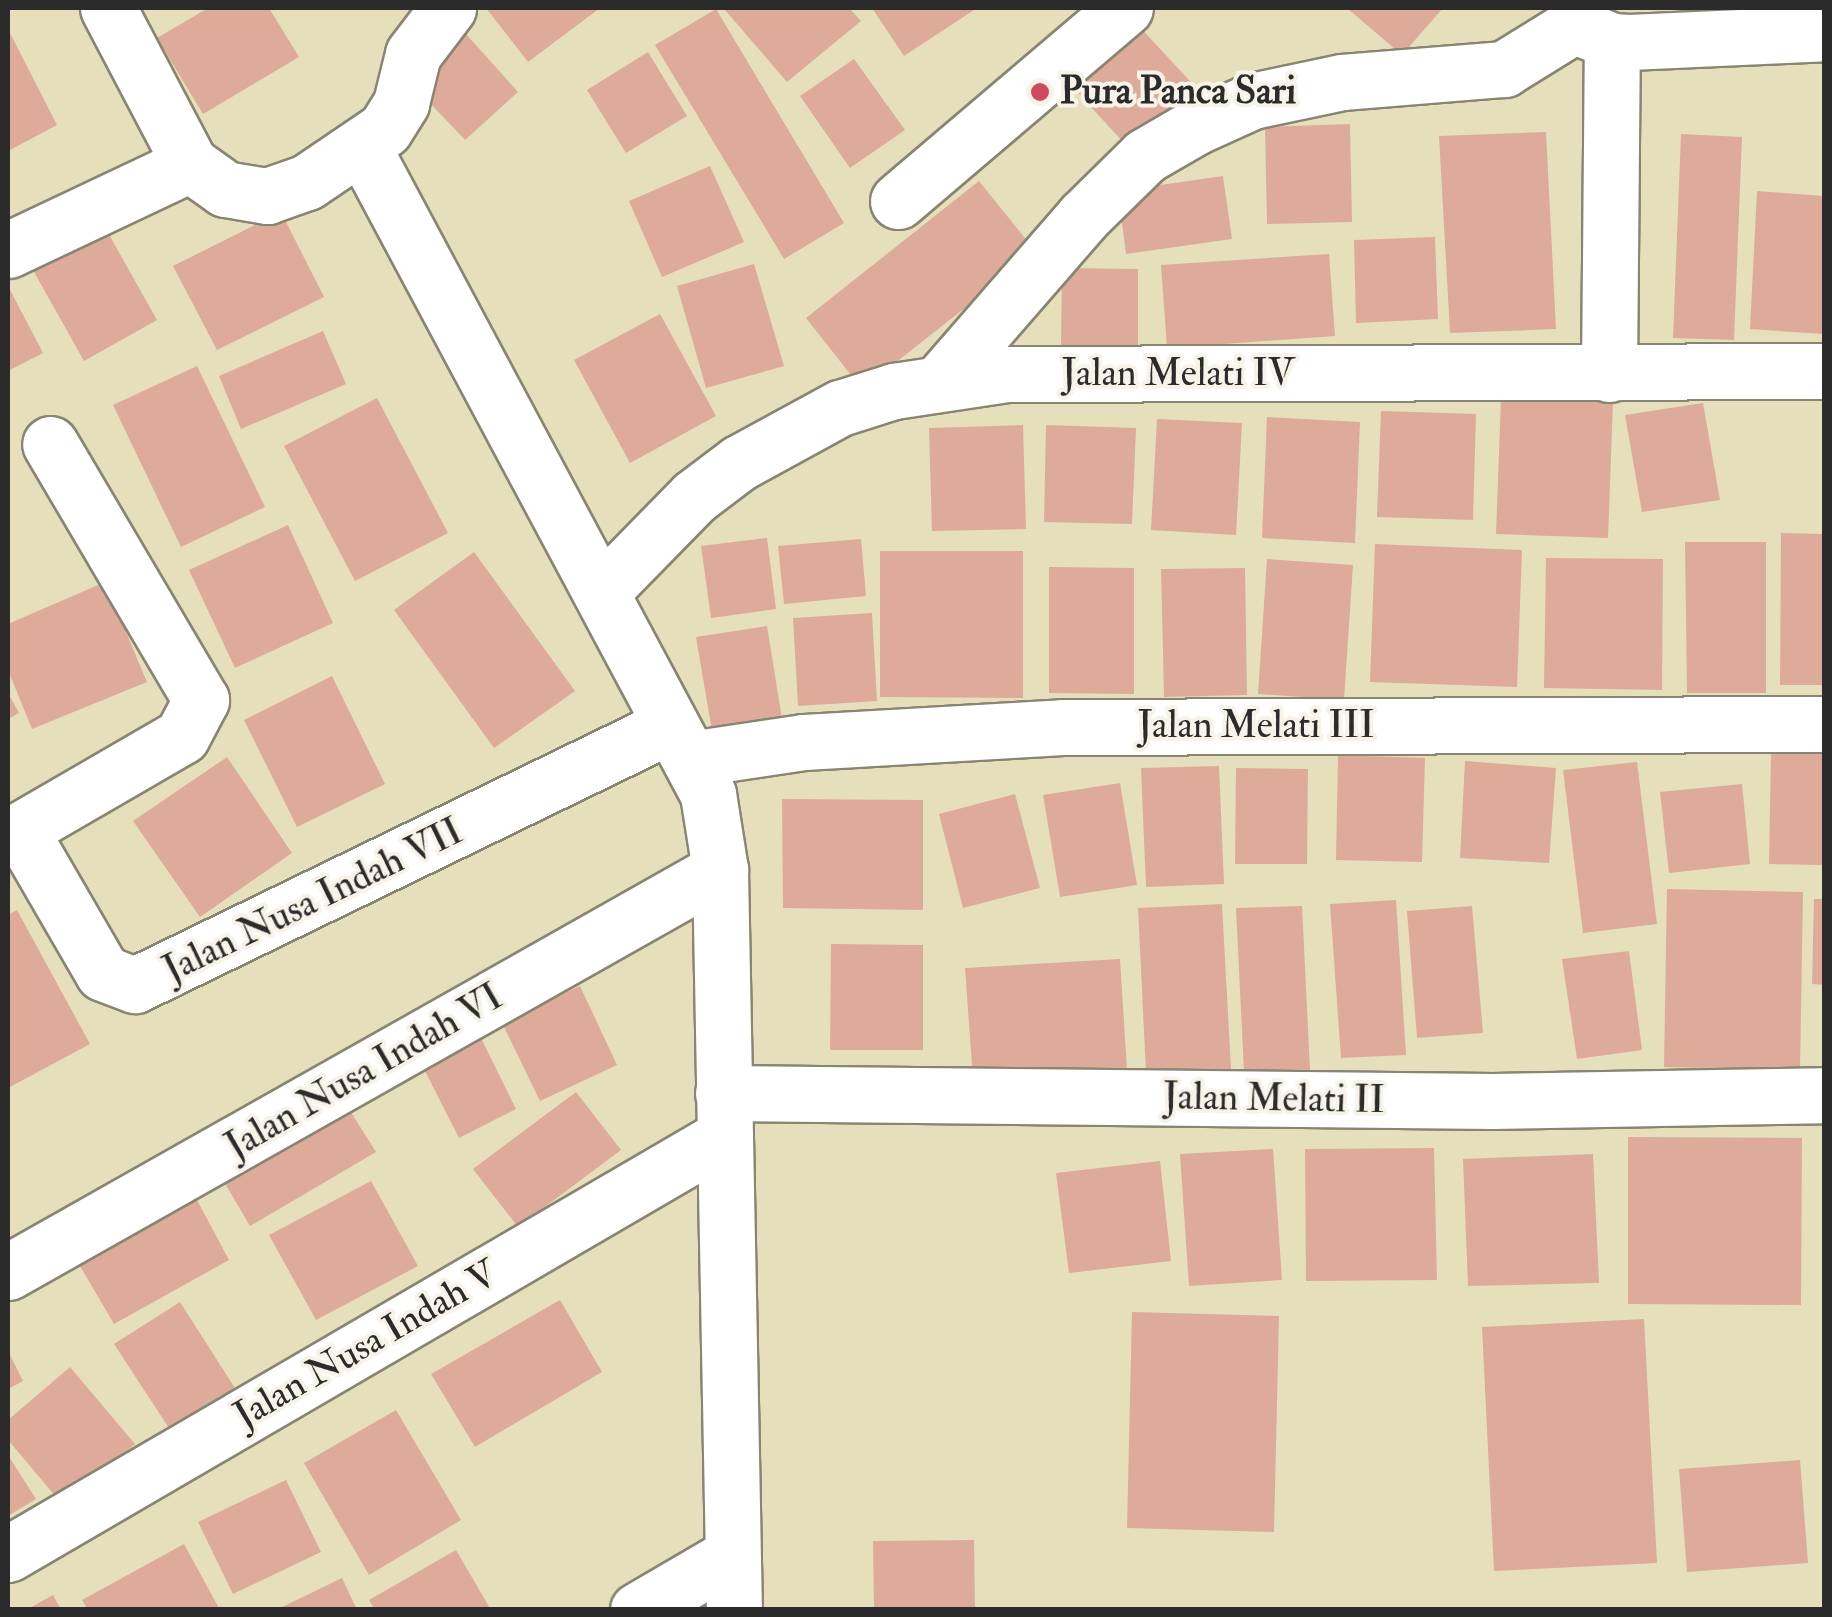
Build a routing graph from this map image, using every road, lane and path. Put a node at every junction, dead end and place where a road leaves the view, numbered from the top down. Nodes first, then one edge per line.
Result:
1 (108, 8) edge
2 (448, 8) edge
3 (1125, 8) edge
4 (1580, 25) edge
5 (1824, 33) edge
6 (362, 146) junction
7 (190, 164) junction
8 (898, 201) dead end
9 (8, 250) edge
10 (1824, 370) edge
11 (1609, 374) junction
12 (938, 384) junction
13 (50, 444) dead end
14 (601, 592) junction
15 (1824, 724) edge
16 (679, 742) junction
17 (14, 833) edge
18 (720, 870) junction
19 (1824, 1095) edge
20 (724, 1114) junction
21 (8, 1272) edge
22 (8, 1554) edge
23 (732, 1556) junction
24 (638, 1610) edge
25 (734, 1610) edge

1 - 7 street
2 - 6 street
3 - 8 street
4 - 5 street
4 - 11 street
4 - 12 street
6 - 7 street
6 - 14 street
7 - 9 street
10 - 11 street, Jalan Melati IV
11 - 12 street, Jalan Melati IV
12 - 14 street, Jalan Melati IV
13 - 17 street, Jalan Nusa Indah VII
14 - 16 street
15 - 16 street, Jalan Melati III
16 - 17 street, Jalan Nusa Indah VII
16 - 18 street
18 - 20 street
18 - 21 street, Jalan Nusa Indah VI
19 - 20 street, Jalan Melati II
20 - 22 street, Jalan Nusa Indah V
20 - 23 street
23 - 24 street
23 - 25 street

